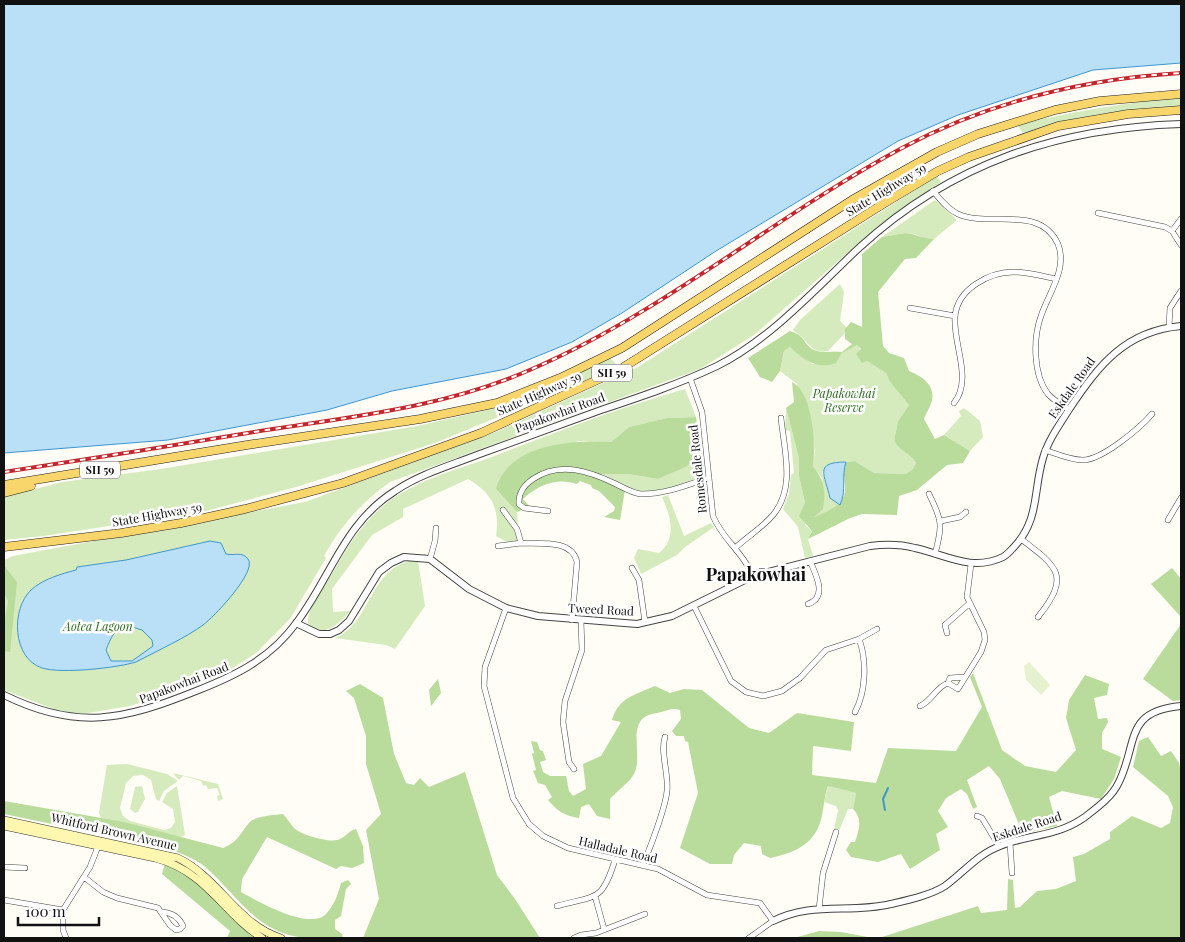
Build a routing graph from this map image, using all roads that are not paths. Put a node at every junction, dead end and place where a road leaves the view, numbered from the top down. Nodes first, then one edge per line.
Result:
1 (1181, 94) edge
2 (1181, 110) edge
3 (1181, 124) edge
4 (933, 191) junction
5 (1098, 212) dead end
6 (1181, 219) edge
7 (1172, 230) junction
8 (1181, 244) edge
9 (1056, 279) junction
10 (1181, 291) edge
11 (910, 308) dead end
12 (955, 316) junction
13 (1181, 326) edge
14 (1169, 327) junction
15 (690, 378) junction
16 (954, 403) dead end
17 (1069, 410) junction
18 (1152, 414) dead end
19 (781, 418) dead end
20 (1045, 450) junction
21 (55, 477) junction
22 (708, 478) junction
23 (4, 486) edge
24 (4, 493) edge
25 (929, 494) dead end
26 (1181, 498) edge
27 (503, 510) dead end
28 (548, 511) dead end
29 (966, 512) dead end
30 (1168, 520) dead end
31 (941, 521) junction
32 (436, 528) dead end
33 (1021, 539) junction
34 (521, 543) junction
35 (498, 546) dead end
36 (4, 547) edge
37 (735, 548) junction
38 (934, 554) junction
39 (430, 559) junction
40 (810, 561) junction
41 (970, 564) junction
42 (632, 568) dead end
43 (753, 576) junction
44 (970, 603) junction
45 (808, 604) dead end
46 (694, 606) junction
47 (506, 608) junction
48 (1038, 618) dead end
49 (572, 620) junction
50 (581, 621) junction
51 (645, 622) junction
52 (296, 624) junction
53 (877, 629) dead end
54 (947, 633) dead end
55 (859, 639) junction
56 (964, 677) junction
57 (948, 683) junction
58 (4, 695) edge
59 (920, 706) dead end
60 (1181, 706) edge
61 (855, 712) dead end
62 (666, 737) dead end
63 (574, 769) dead end
64 (977, 816) dead end
65 (4, 820) edge
66 (4, 826) edge
67 (836, 832) dead end
68 (99, 843) junction
69 (1010, 843) junction
70 (999, 846) junction
71 (615, 860) junction
72 (643, 866) junction
73 (4, 867) edge
74 (26, 868) dead end
75 (1012, 873) dead end
76 (84, 877) junction
77 (595, 896) junction
78 (4, 900) edge
79 (558, 906) dead end
80 (819, 909) junction
81 (63, 910) junction
82 (163, 912) dead end
83 (645, 914) dead end
84 (773, 921) junction
85 (604, 929) junction
86 (66, 938) edge
87 (262, 938) edge
88 (281, 938) edge
89 (574, 938) edge
90 (749, 938) edge

1 - 21 main road, State Highway 59 / SH 59
2 - 36 main road, State Highway 59 / SH 59
3 - 4 street, Papakowhai Road
4 - 9 street
4 - 15 street, Papakowhai Road
5 - 7 street
6 - 7 street
7 - 8 street
9 - 12 street
9 - 17 street
10 - 14 street
11 - 12 street
12 - 16 street
13 - 14 street, Eskdale Road
14 - 17 street, Eskdale Road
15 - 22 street, Romesdale Road
15 - 52 street, Papakowhai Road
17 - 20 street, Eskdale Road
18 - 20 street
19 - 37 street
20 - 33 street, Tweed Road
21 - 23 main road, State Highway 59 / SH 59
21 - 24 main road
22 - 28 street
22 - 37 street, Romesdale Road
25 - 31 street
26 - 30 street
27 - 34 street
29 - 31 street
31 - 38 street
32 - 39 street
33 - 41 street, Tweed Road
33 - 48 street
34 - 35 street
34 - 49 street
37 - 43 street, Romesdale Road
38 - 40 street, Tweed Road
38 - 41 street, Tweed Road
39 - 47 street, Tweed Road
39 - 52 street
40 - 43 street, Tweed Road
40 - 45 street
41 - 44 street
42 - 51 street
43 - 46 street, Tweed Road
44 - 54 street
44 - 56 street
46 - 51 street, Tweed Road
46 - 55 street
47 - 49 street, Tweed Road
47 - 71 street, Halladale Road
49 - 50 street, Tweed Road
50 - 51 street, Tweed Road
50 - 63 street
52 - 58 street, Papakowhai Road
53 - 55 street
55 - 61 street
56 - 57 street
56 - 57 street
57 - 59 street
60 - 69 street, Eskdale Road
62 - 72 street
64 - 70 street
65 - 68 main road, Whitford Brown Avenue
66 - 68 main road, Whitford Brown Avenue
67 - 80 street
68 - 76 street
68 - 87 main road, Whitford Brown Avenue
68 - 88 main road, Whitford Brown Avenue
69 - 70 street, Eskdale Road
69 - 75 street
70 - 80 street, Eskdale Road
71 - 72 street, Halladale Road
71 - 77 street
72 - 84 street, Halladale Road
73 - 74 street
76 - 81 street
76 - 82 street
77 - 79 street
77 - 85 street
78 - 81 street
80 - 84 street, Eskdale Road
81 - 86 street
83 - 85 street
84 - 90 street, Eskdale Road
85 - 89 street

